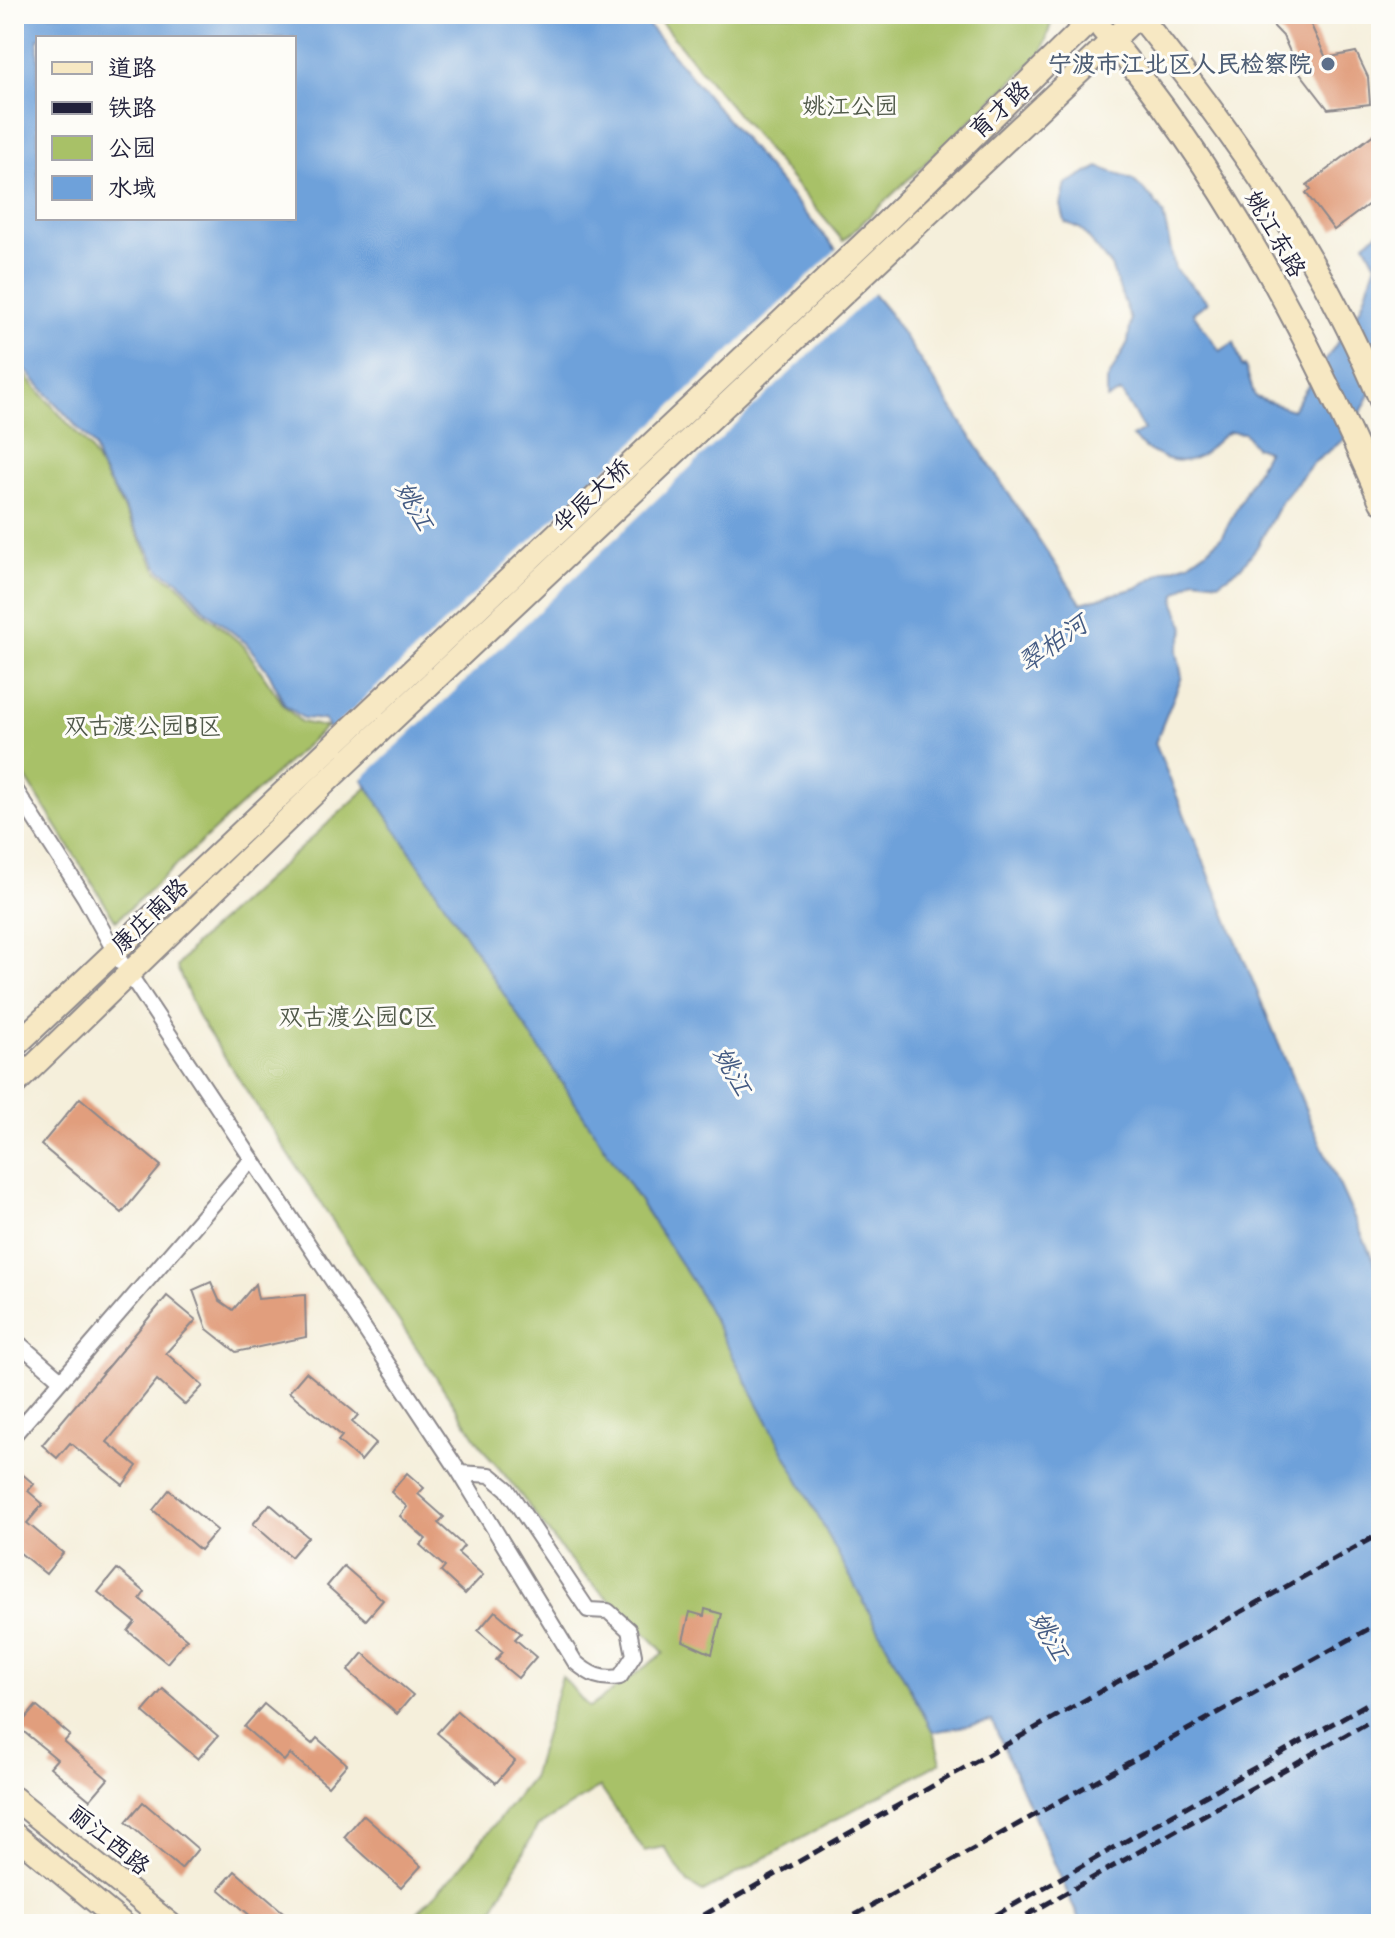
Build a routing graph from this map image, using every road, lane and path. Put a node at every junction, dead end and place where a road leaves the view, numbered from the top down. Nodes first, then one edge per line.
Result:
1 (1139, 14) edge
2 (1093, 15) edge
3 (1112, 41) junction
4 (881, 227) joint
5 (896, 244) joint
6 (1377, 392) edge
7 (1381, 502) edge
8 (311, 764) joint
9 (323, 785) joint
10 (14, 787) edge
11 (116, 954) junction
12 (129, 973) junction
13 (14, 1047) edge
14 (14, 1085) edge
15 (252, 1159) junction
16 (14, 1339) edge
17 (61, 1380) junction
18 (14, 1435) edge
19 (460, 1473) junction
20 (14, 1798) edge
21 (14, 1834) edge
22 (123, 1924) edge
23 (170, 1924) edge

1 - 3 main road, 育才路
1 - 6 main road, 姚江东路
2 - 3 main road, 姚江东路
2 - 4 main road, 育才路
3 - 5 main road, 育才路
3 - 7 main road, 姚江东路
4 - 8 main road, 华辰大桥
5 - 9 main road, 华辰大桥
8 - 11 main road, 康庄南路
9 - 12 main road, 康庄南路
10 - 11 street
11 - 12 street
11 - 13 main road, 康庄南路
12 - 14 main road, 康庄南路
12 - 15 street
15 - 17 street
15 - 19 street
16 - 17 street
17 - 18 street
19 - 19 street
20 - 23 main road, 丽江西路
21 - 22 main road

